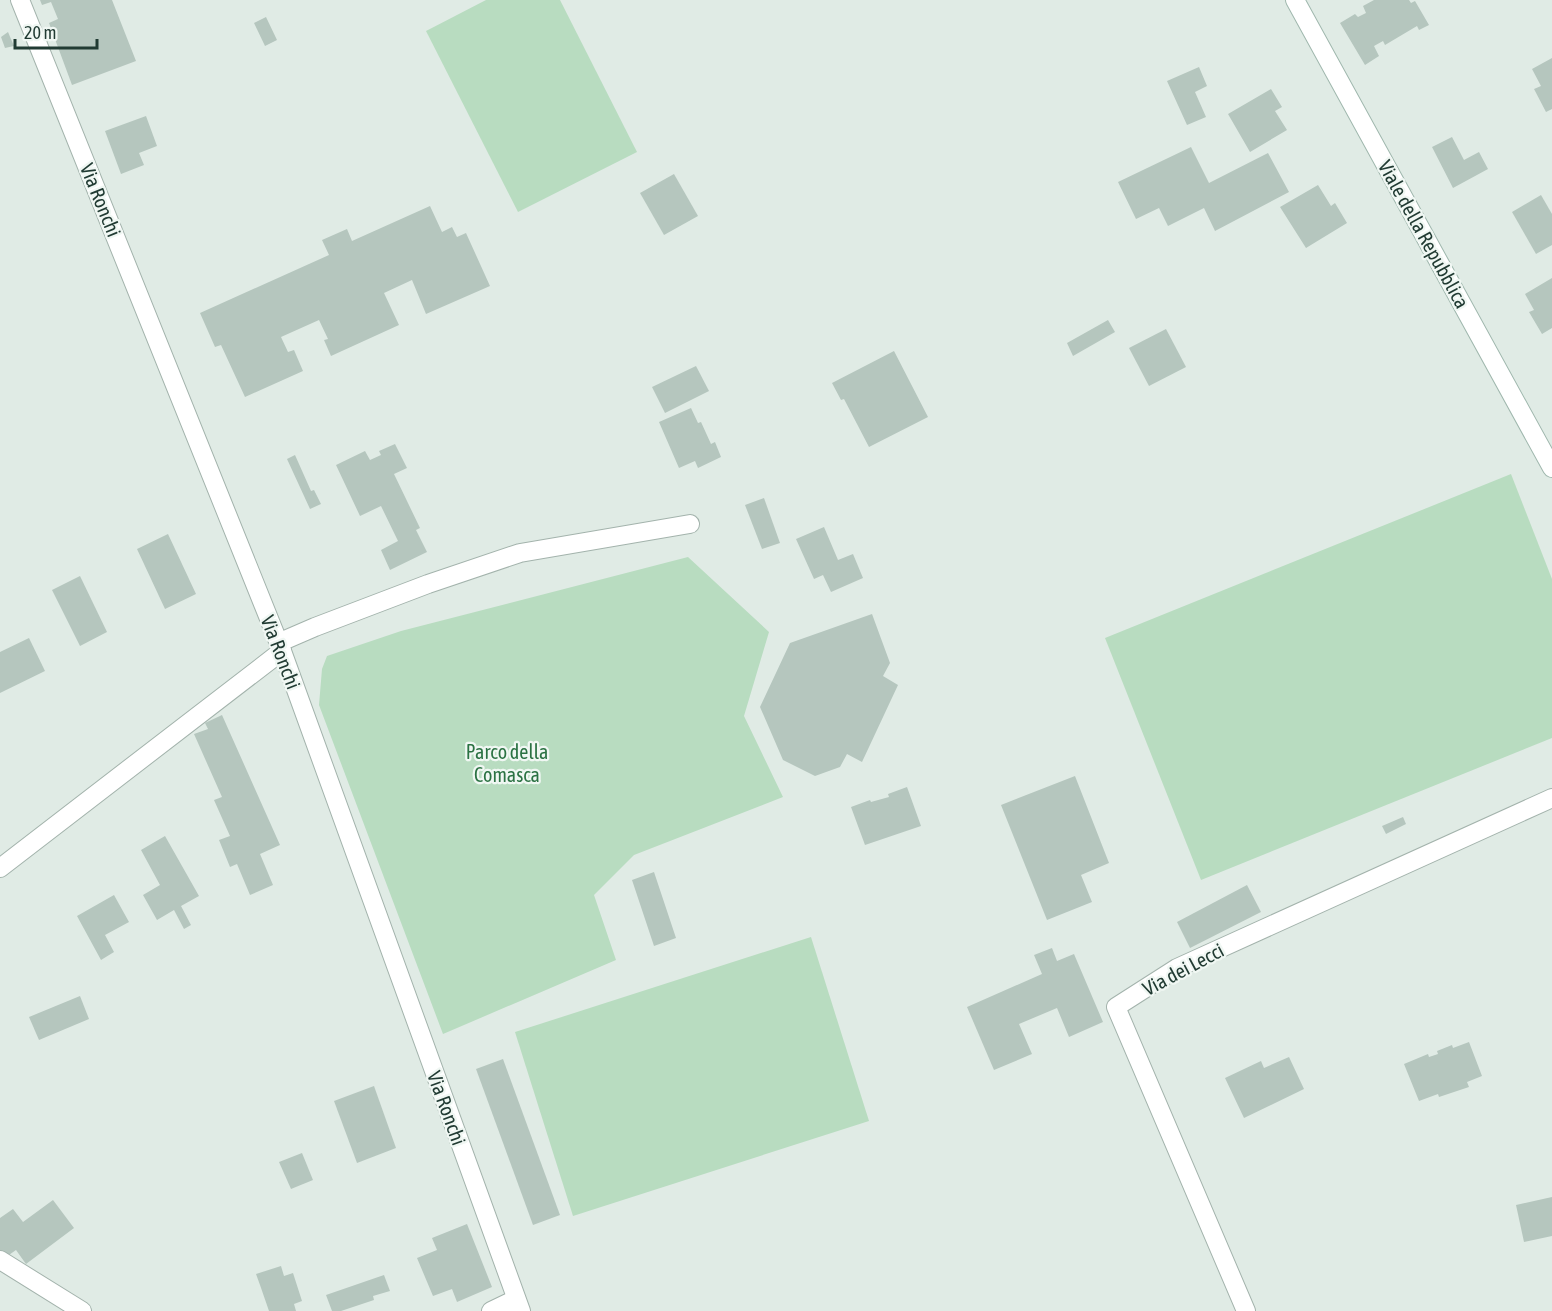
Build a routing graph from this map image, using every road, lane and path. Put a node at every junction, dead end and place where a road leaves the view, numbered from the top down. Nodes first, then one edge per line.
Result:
1 (20, 0) edge
2 (1296, 0) edge
3 (1552, 468) edge
4 (690, 524) dead end
5 (280, 647) junction
6 (1552, 798) edge
7 (0, 868) edge
8 (0, 1260) edge
9 (519, 1305) edge
10 (82, 1311) edge
11 (491, 1311) edge
12 (1245, 1311) edge

1 - 5 street, Via Ronchi
2 - 3 street, Viale della Repubblica
4 - 5 street
5 - 7 street
5 - 9 street, Via Ronchi
6 - 12 street, Via dei Lecci
8 - 10 street
9 - 11 street

